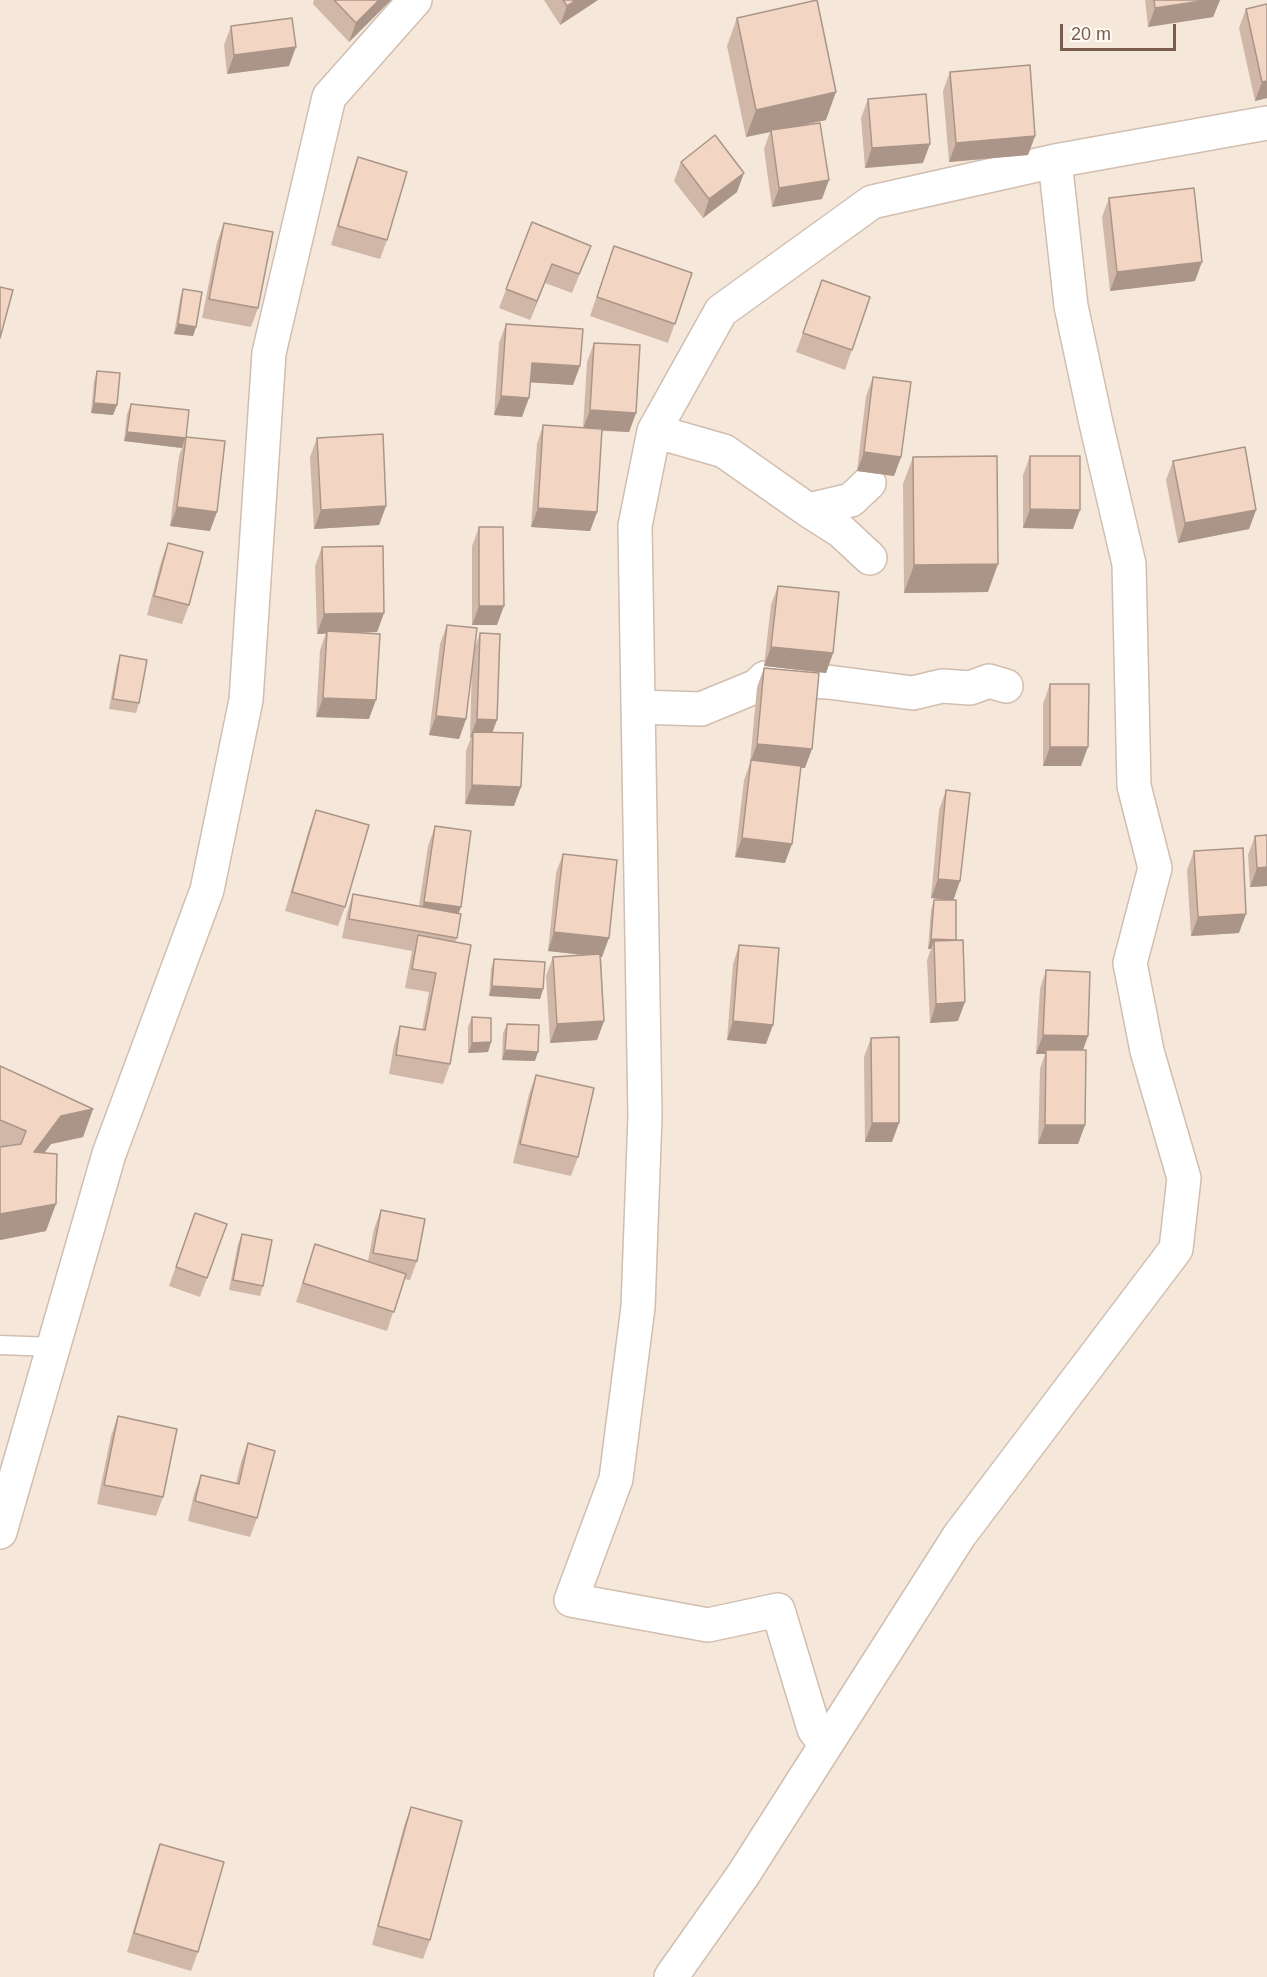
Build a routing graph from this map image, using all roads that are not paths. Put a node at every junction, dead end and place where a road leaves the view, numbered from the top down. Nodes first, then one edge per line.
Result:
1 (415, 0) edge
2 (1267, 123) edge
3 (1055, 161) junction
4 (654, 432) junction
5 (869, 483) dead end
6 (808, 510) junction
7 (870, 558) dead end
8 (1006, 686) dead end
9 (639, 707) junction
10 (0, 1345) edge
11 (54, 1347) junction
12 (0, 1532) edge
13 (825, 1744) junction
14 (671, 1977) edge

1 - 11 street
2 - 3 street
3 - 4 street
3 - 13 street
4 - 6 street
4 - 9 street
5 - 6 street
6 - 7 street
8 - 9 street
9 - 13 street
10 - 11 lane
11 - 12 street
13 - 14 street

